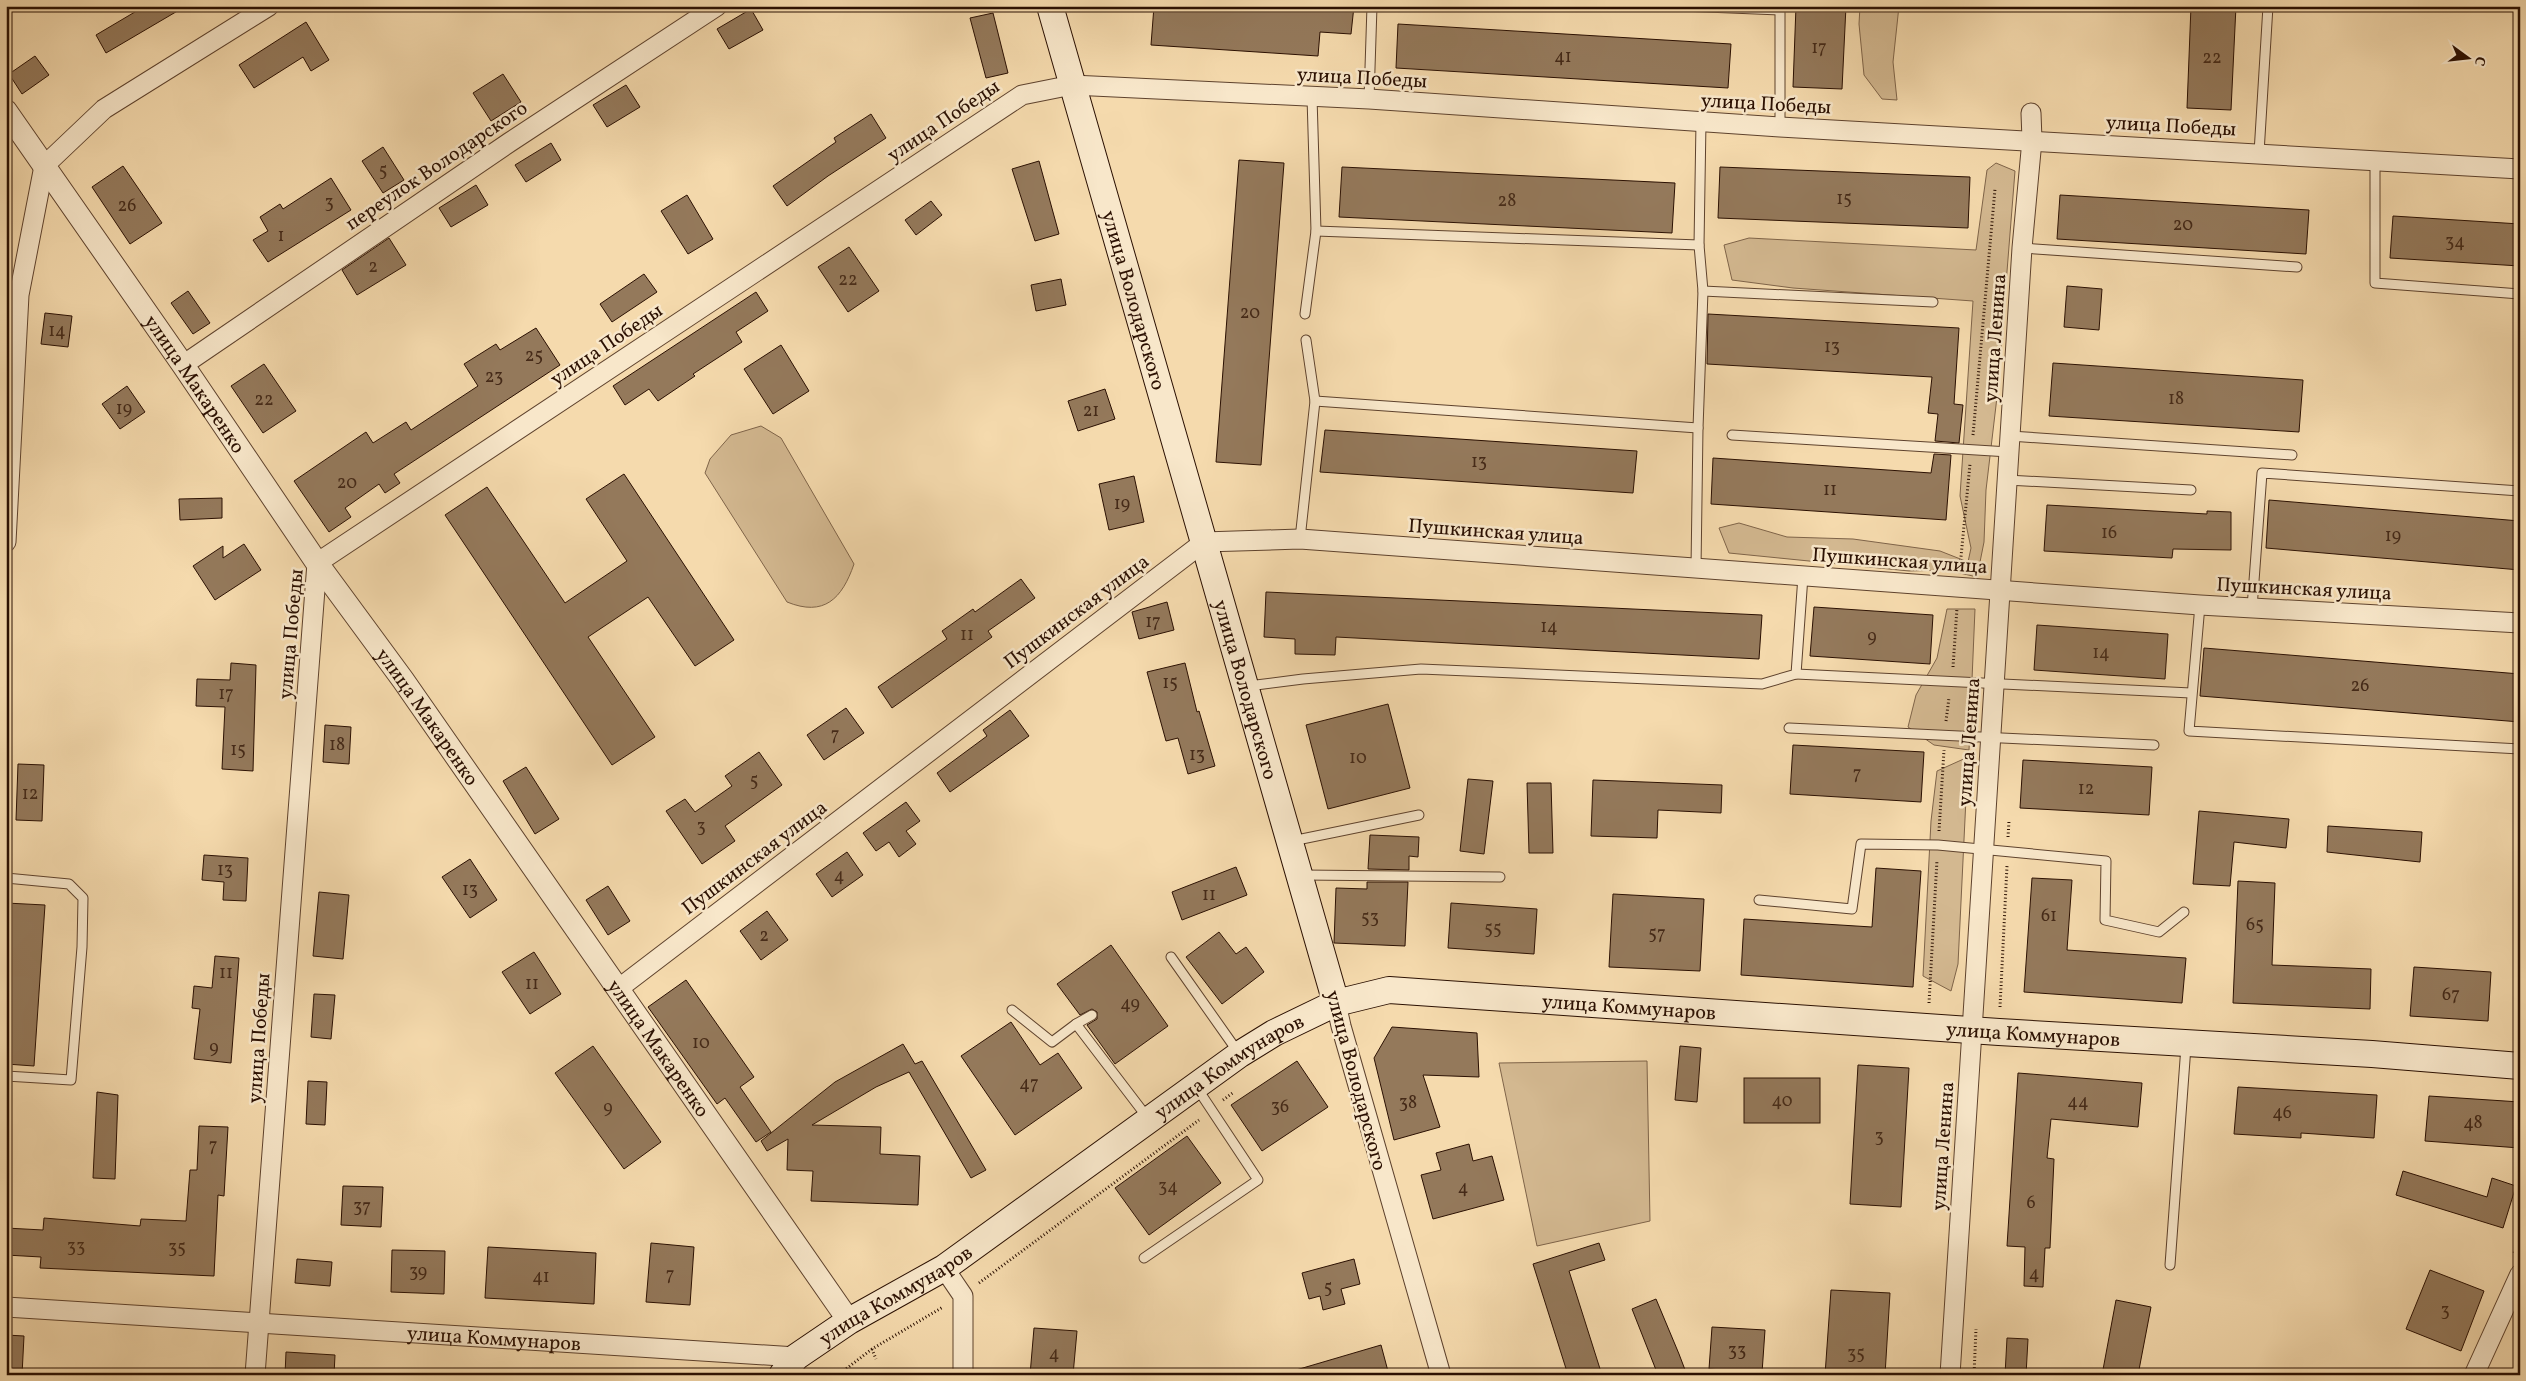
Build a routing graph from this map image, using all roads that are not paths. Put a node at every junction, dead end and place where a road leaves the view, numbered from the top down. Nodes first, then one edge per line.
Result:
1 (269, 6) edge
2 (717, 6) edge
3 (1050, 6) edge
4 (1372, 6) edge
5 (1681, 6) edge
6 (2268, 6) edge
7 (1780, 8) edge
8 (1072, 85) junction
9 (1312, 98) junction
10 (1369, 99) junction
11 (6, 111) edge
12 (2031, 113) dead end
13 (1702, 122) junction
14 (1780, 127) junction
15 (2032, 140) junction
16 (2259, 153) junction
17 (2375, 160) junction
18 (44, 166) junction
19 (2520, 169) edge
20 (1316, 231) junction
21 (1699, 245) junction
22 (2022, 248) junction
23 (2297, 267) dead end
24 (1703, 291) junction
25 (2520, 294) edge
26 (1933, 302) dead end
27 (1305, 314) dead end
28 (1306, 340) dead end
29 (183, 365) junction
30 (1315, 400) junction
31 (1698, 428) junction
32 (1732, 435) dead end
33 (2010, 444) junction
34 (2292, 455) dead end
35 (2007, 480) junction
36 (2191, 490) dead end
37 (2520, 491) edge
38 (1300, 539) junction
39 (6, 542) edge
40 (1204, 542) junction
41 (317, 562) junction
42 (1696, 568) junction
43 (1803, 576) junction
44 (2000, 590) junction
45 (2200, 605) junction
46 (2252, 608) junction
47 (2520, 623) edge
48 (1796, 674) junction
49 (1994, 684) junction
50 (1245, 687) junction
51 (2191, 693) junction
52 (1789, 728) dead end
53 (1991, 738) junction
54 (2154, 745) dead end
55 (2520, 749) edge
56 (1419, 815) dead end
57 (1289, 841) junction
58 (1984, 848) junction
59 (1299, 875) junction
60 (1500, 877) dead end
61 (6, 878) edge
62 (1759, 900) dead end
63 (2184, 912) dead end
64 (1172, 957) dead end
65 (618, 989) junction
66 (1336, 1003) junction
67 (1012, 1010) dead end
68 (1092, 1015) dead end
69 (1076, 1024) junction
70 (1972, 1030) junction
71 (2186, 1043) junction
72 (1240, 1054) junction
73 (2520, 1066) edge
74 (6, 1076) edge
75 (1197, 1088) junction
76 (1150, 1122) junction
77 (1144, 1258) dead end
78 (2170, 1265) dead end
79 (944, 1268) junction
80 (2520, 1274) edge
81 (6, 1307) edge
82 (849, 1321) junction
83 (258, 1324) junction
84 (789, 1366) edge
85 (255, 1375) edge
86 (963, 1375) edge
87 (1441, 1375) edge
88 (1950, 1375) edge
89 (2474, 1375) edge

1 - 18 street
2 - 29 street, переулок Володарского
3 - 8 main road, улица Володарского
4 - 10 lane
5 - 7 lane
6 - 16 lane
7 - 14 lane
8 - 9 street, улица Победы
8 - 40 main road, улица Володарского
8 - 41 street, улица Победы
9 - 10 street, улица Победы
9 - 20 lane
10 - 13 street, улица Победы
11 - 18 street, улица Макаренко
12 - 15 street, улица Ленина
13 - 14 street, улица Победы
13 - 21 lane
14 - 15 street, улица Победы
15 - 16 street, улица Победы
15 - 22 street, улица Ленина
16 - 17 street, улица Победы
17 - 19 street, улица Победы
17 - 25 lane
18 - 29 street, улица Макаренко
18 - 39 street
20 - 21 lane
20 - 27 lane
21 - 24 lane
22 - 23 lane
22 - 33 street, улица Ленина
24 - 26 lane
24 - 31 lane
28 - 30 lane
29 - 41 street, улица Макаренко
30 - 31 lane
30 - 38 lane
31 - 42 lane
32 - 33 lane
33 - 34 lane
33 - 35 street, улица Ленина
35 - 36 lane
35 - 44 street, улица Ленина
37 - 46 lane
38 - 40 street, Пушкинская улица
38 - 42 street, Пушкинская улица
40 - 50 main road, улица Володарского
40 - 65 street, Пушкинская улица
41 - 65 street, улица Макаренко
41 - 83 street, улица Победы
42 - 43 street, Пушкинская улица
43 - 44 street, Пушкинская улица
43 - 48 lane
44 - 45 street, Пушкинская улица
44 - 49 street, улица Ленина
45 - 46 street, Пушкинская улица
45 - 51 lane
46 - 47 street, Пушкинская улица
48 - 49 lane
48 - 50 lane
49 - 51 lane
49 - 53 street, улица Ленина
50 - 57 main road, улица Володарского
51 - 55 lane
52 - 53 lane
53 - 54 lane
53 - 58 street, улица Ленина
56 - 57 lane
57 - 59 main road, улица Володарского
58 - 62 lane
58 - 63 lane
58 - 70 street, улица Ленина
59 - 60 lane
59 - 66 main road, улица Володарского
61 - 74 lane
64 - 72 lane
65 - 82 street, улица Макаренко
66 - 70 main road, улица Коммунаров
66 - 72 main road, улица Коммунаров
66 - 87 street, улица Володарского
67 - 69 lane
68 - 69 lane
69 - 76 lane
70 - 71 main road, улица Коммунаров
70 - 88 street, улица Ленина
71 - 73 main road, улица Коммунаров
71 - 78 lane
72 - 75 main road, улица Коммунаров
75 - 76 main road, улица Коммунаров
75 - 77 lane
76 - 79 main road, улица Коммунаров
79 - 82 main road, улица Коммунаров
79 - 86 street
80 - 89 street
81 - 83 street, улица Коммунаров
82 - 84 main road, улица Коммунаров
83 - 84 street, улица Коммунаров
83 - 85 street, улица Победы

